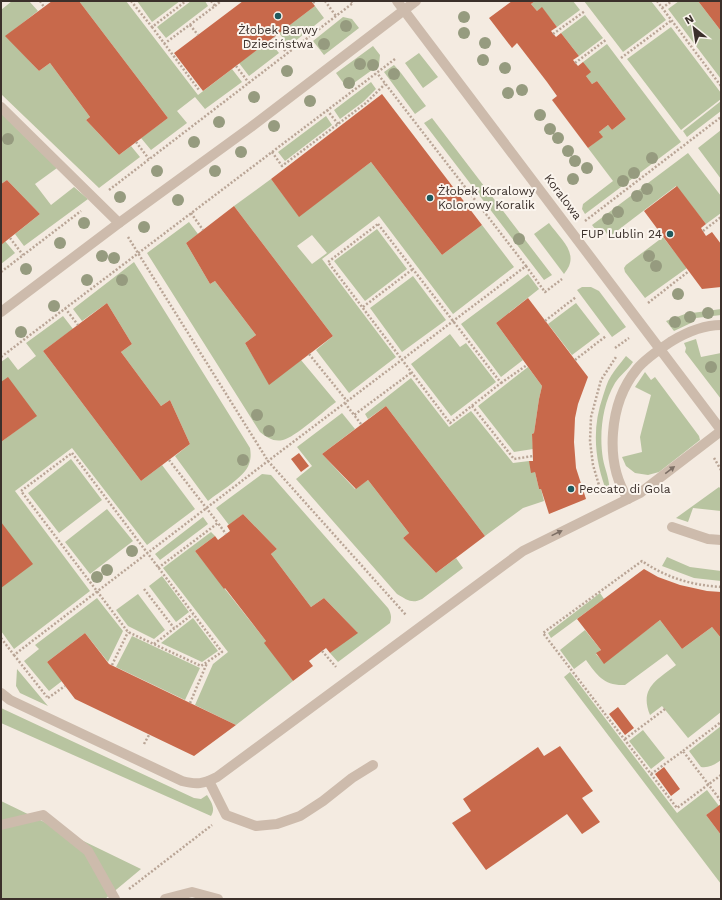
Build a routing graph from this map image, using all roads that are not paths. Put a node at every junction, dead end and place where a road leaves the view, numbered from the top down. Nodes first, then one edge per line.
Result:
1 (397, 1) edge
2 (416, 1) edge
3 (404, 10) junction
4 (1, 107) edge
5 (119, 223) junction
6 (1, 312) edge
7 (721, 325) edge
8 (660, 348) junction
9 (721, 430) edge
10 (628, 499) junction
11 (672, 527) dead end
12 (721, 540) edge
13 (1, 693) edge
14 (373, 765) dead end
15 (209, 781) junction
16 (1, 825) edge
17 (115, 899) edge
18 (165, 899) edge
19 (218, 899) edge

1 - 3 street, Koralowa
2 - 3 street
3 - 5 street
3 - 8 street, Koralowa
4 - 5 street
5 - 6 street
7 - 8 street
8 - 9 street, Koralowa
8 - 10 street
10 -> 9 street
15 -> 10 street
11 - 12 street
13 - 15 street
14 - 15 street
16 - 17 street
18 - 19 street

